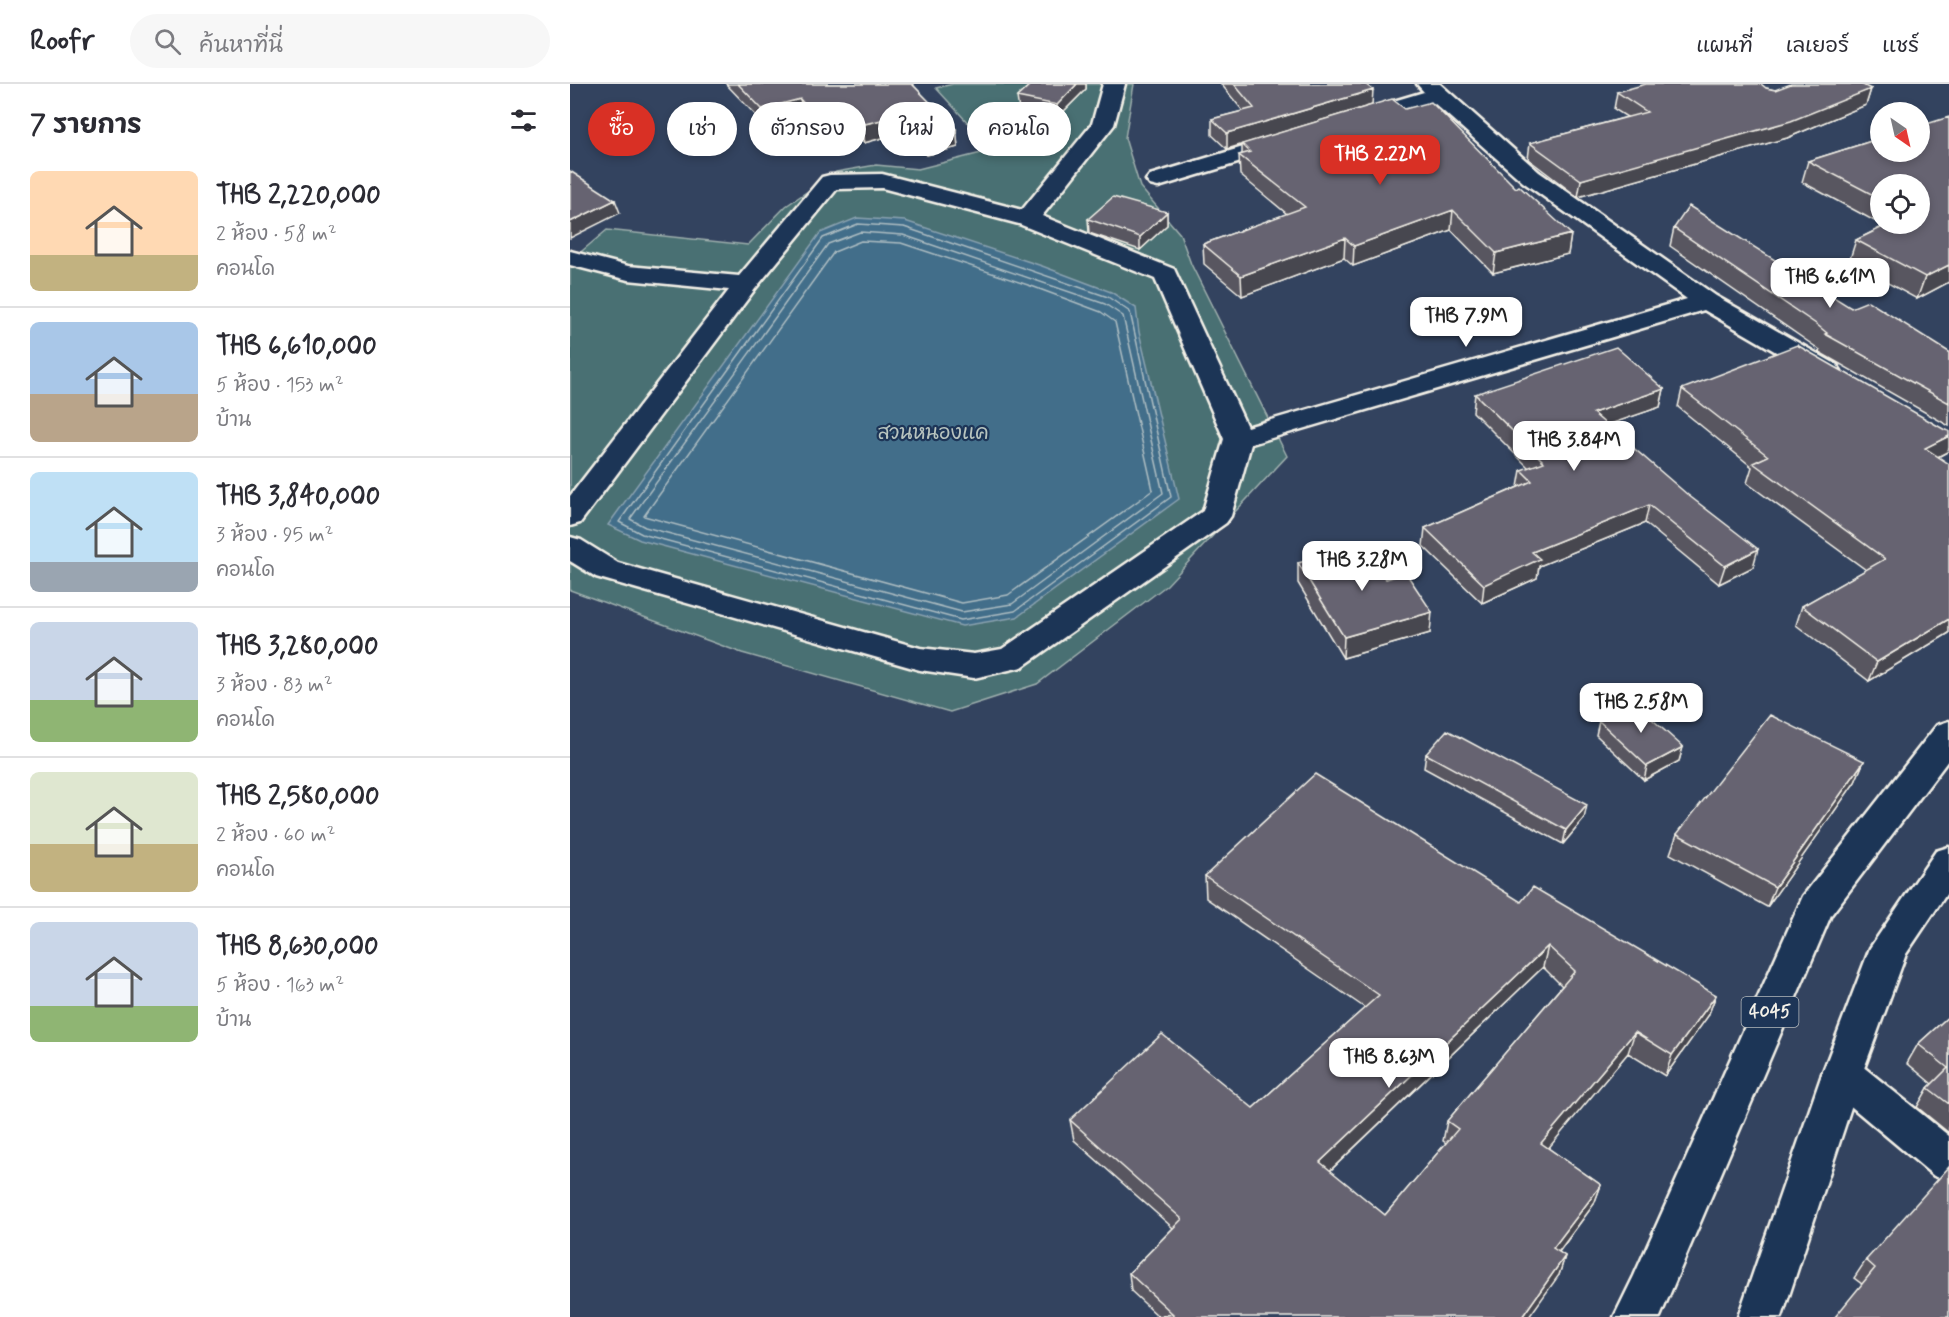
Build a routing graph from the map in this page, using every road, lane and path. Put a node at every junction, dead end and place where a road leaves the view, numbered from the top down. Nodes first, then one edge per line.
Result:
1 (1114, 84) edge
2 (1433, 90) edge
3 (1337, 126) edge
4 (1304, 136) edge
5 (1158, 180) dead end
6 (1027, 219) junction
7 (570, 258) edge
8 (746, 284) junction
9 (1707, 301) junction
10 (1848, 382) edge
11 (1238, 439) junction
12 (570, 516) edge
13 (570, 547) edge
14 (1949, 734) edge
15 (1949, 861) edge
16 (1842, 1074) junction
17 (1949, 1162) edge
18 (1636, 1317) edge
19 (1760, 1317) edge

1 - 6 street
2 - 3 street
2 - 9 street
4 - 5 street
6 - 8 street
6 - 11 street
7 - 8 street
8 - 12 street
9 - 10 street
9 - 11 street
11 - 13 street
14 - 18 street, 4045
15 - 16 street
16 - 17 street
16 - 19 street

